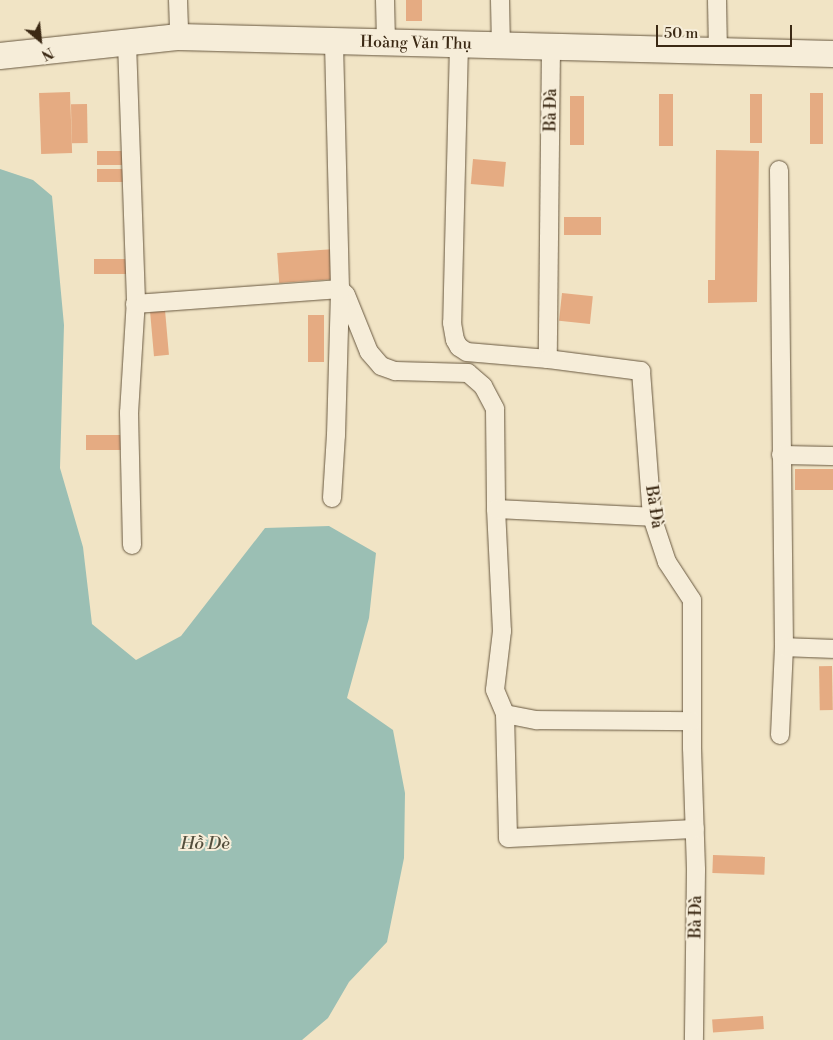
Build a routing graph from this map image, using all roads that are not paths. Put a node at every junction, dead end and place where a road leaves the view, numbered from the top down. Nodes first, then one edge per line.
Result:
1 (178, 0) edge
2 (385, 0) edge
3 (500, 0) edge
4 (717, 0) edge
5 (179, 37) junction
6 (334, 41) junction
7 (127, 42) junction
8 (386, 42) junction
9 (459, 44) junction
10 (501, 46) junction
11 (551, 47) junction
12 (718, 51) junction
13 (833, 54) edge
14 (0, 56) edge
15 (779, 170) dead end
16 (340, 289) junction
17 (135, 304) junction
18 (476, 354) junction
19 (548, 360) junction
20 (468, 373) junction
21 (781, 455) junction
22 (833, 456) edge
23 (332, 498) dead end
24 (496, 509) junction
25 (652, 517) junction
26 (132, 545) dead end
27 (784, 646) junction
28 (833, 649) edge
29 (505, 714) junction
30 (692, 721) junction
31 (780, 735) dead end
32 (695, 829) junction
33 (694, 1040) edge

1 - 5 street
2 - 8 street
3 - 10 street
4 - 12 street
5 - 6 main road, Hoàng Văn Thụ
5 - 7 main road, Hoàng Văn Thụ
6 - 8 main road, Hoàng Văn Thụ
6 - 16 street
7 - 14 main road, Hoàng Văn Thụ
7 - 17 street
8 - 9 main road, Hoàng Văn Thụ
9 - 10 main road, Hoàng Văn Thụ
9 - 18 street
10 - 11 main road, Hoàng Văn Thụ
11 - 12 main road, Hoàng Văn Thụ
11 - 19 street, Bà Đà
12 - 13 main road, Hoàng Văn Thụ
15 - 21 street
16 - 17 street
16 - 20 street
16 - 23 street
17 - 26 street
18 - 19 street
18 - 20 street
19 - 25 street, Bà Đà
20 - 24 street
21 - 22 street
21 - 27 street
24 - 25 street
24 - 29 street
25 - 30 street, Bà Đà
27 - 28 street
27 - 31 street
29 - 30 street
29 - 32 street
30 - 32 street, Bà Đà
32 - 33 street, Bà Đà

